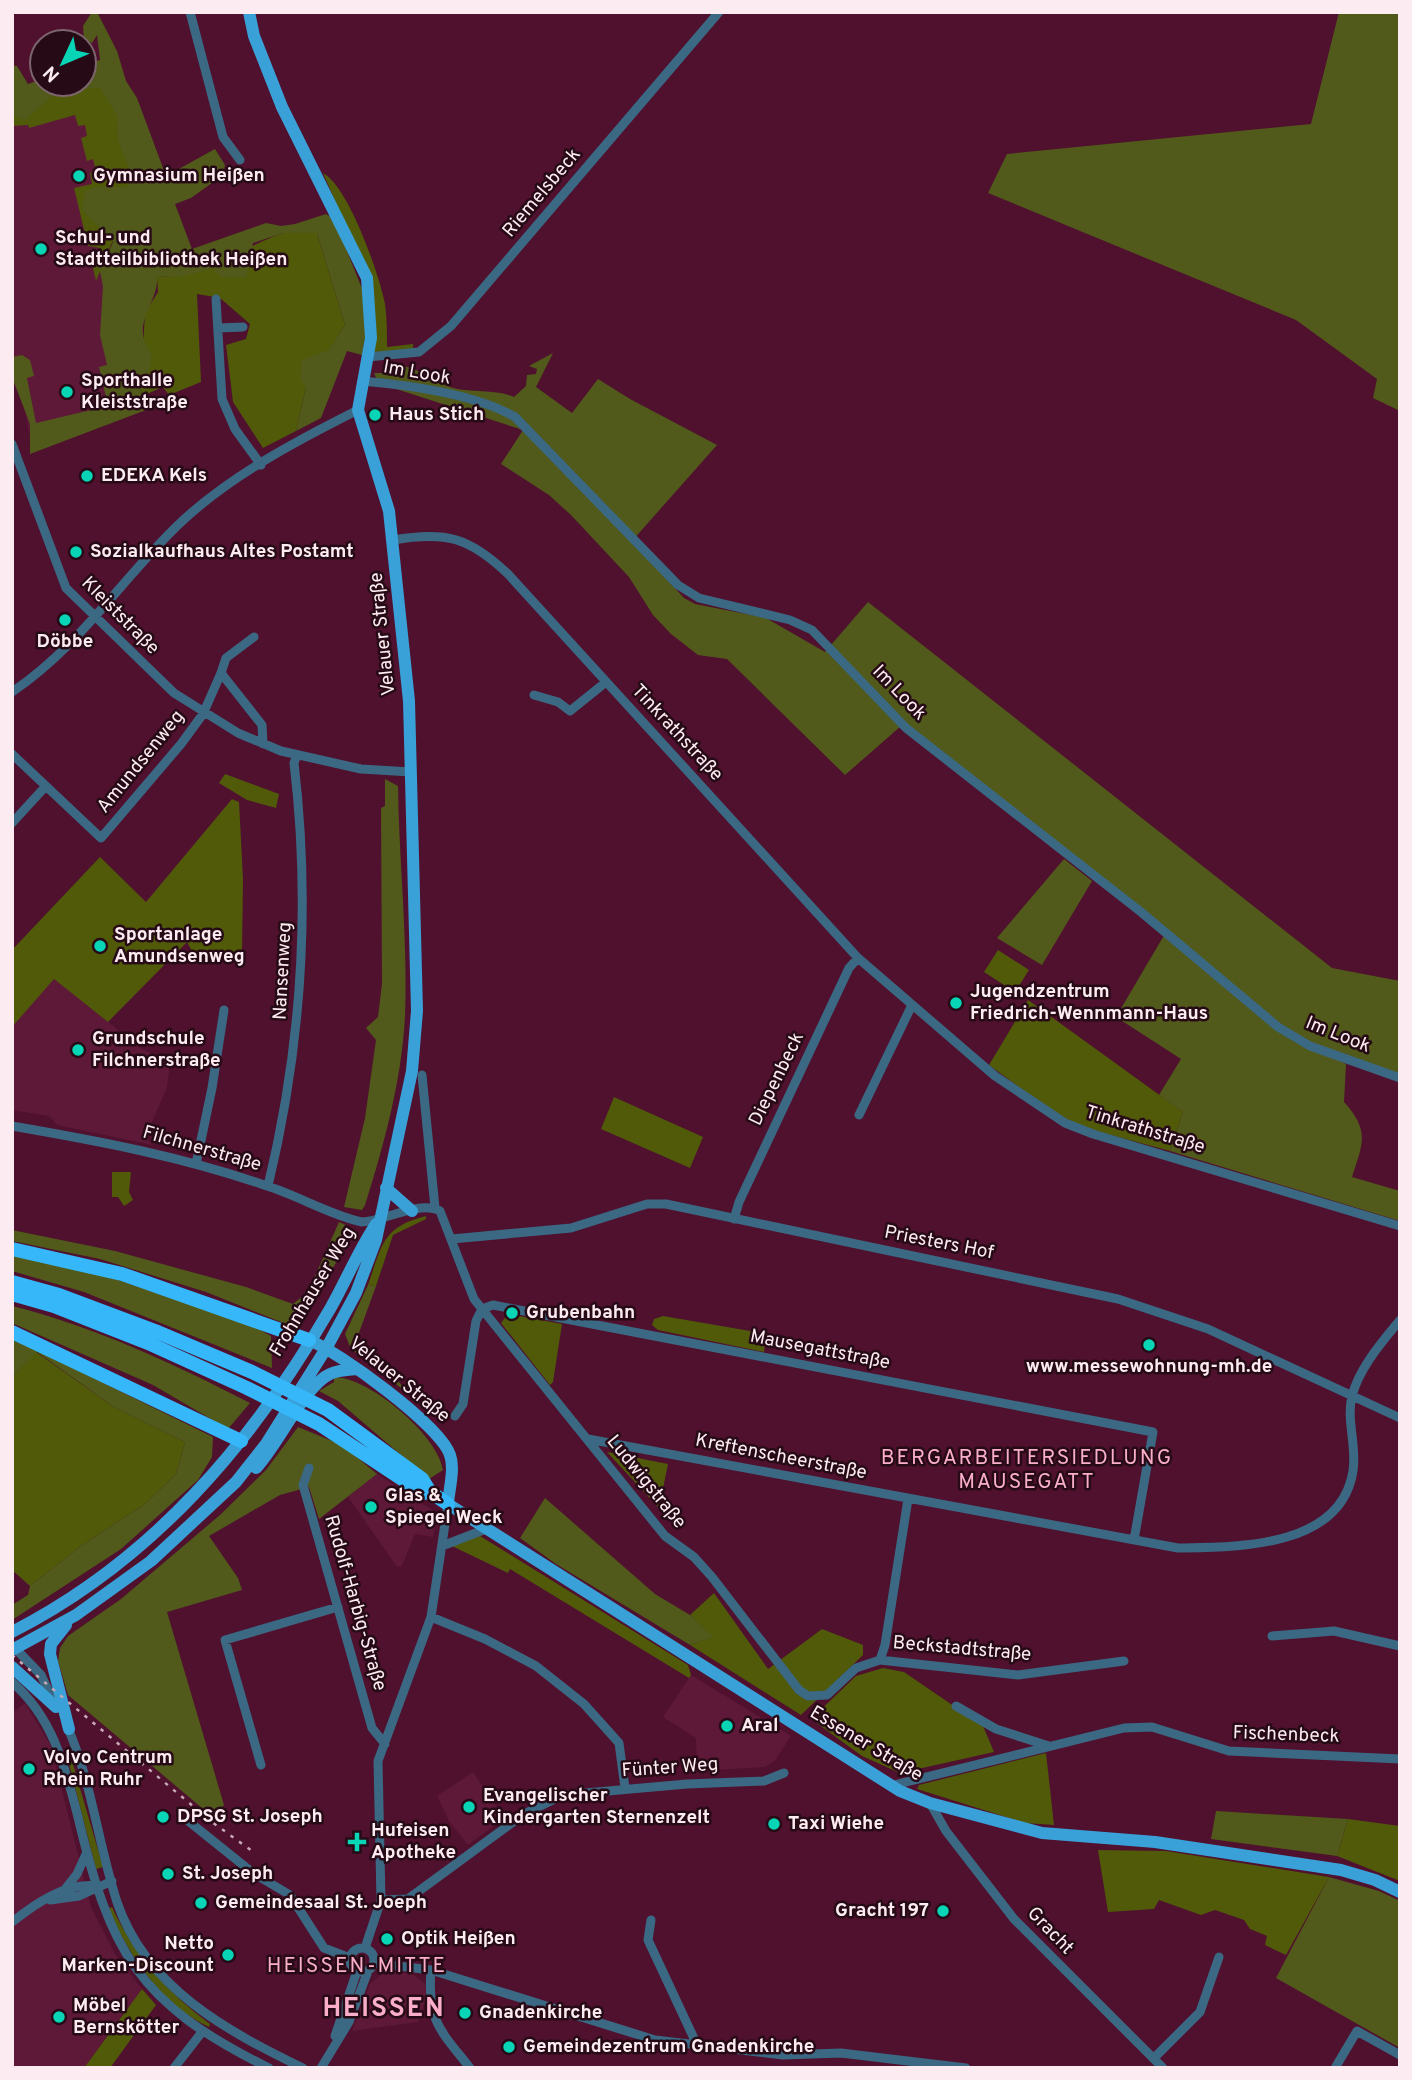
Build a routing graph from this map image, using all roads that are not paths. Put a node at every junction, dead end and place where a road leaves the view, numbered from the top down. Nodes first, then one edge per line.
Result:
1 (190, 12) edge
2 (249, 12) edge
3 (719, 12) edge
4 (240, 160) dead end
5 (216, 299) dead end
6 (243, 327) dead end
7 (218, 328) junction
8 (368, 357) junction
9 (362, 381) junction
10 (358, 410) junction
11 (12, 444) edge
12 (261, 465) junction
13 (393, 540) junction
14 (95, 619) junction
15 (254, 638) dead end
16 (221, 673) junction
17 (606, 682) junction
18 (12, 692) edge
19 (534, 695) dead end
20 (203, 714) junction
21 (264, 744) junction
22 (12, 754) edge
23 (297, 755) junction
24 (411, 772) junction
25 (45, 787) junction
26 (12, 823) edge
27 (858, 958) junction
28 (912, 1005) junction
29 (224, 1010) dead end
30 (422, 1075) dead end
31 (1400, 1078) edge
32 (859, 1115) dead end
33 (12, 1126) edge
34 (197, 1164) junction
35 (268, 1186) junction
36 (386, 1188) junction
37 (435, 1208) junction
38 (412, 1210) junction
39 (734, 1219) junction
40 (378, 1221) junction
41 (1400, 1226) edge
42 (452, 1239) junction
43 (12, 1249) edge
44 (12, 1282) edge
45 (12, 1294) edge
46 (482, 1309) junction
47 (1400, 1320) edge
48 (12, 1332) edge
49 (309, 1340) junction
50 (327, 1347) junction
51 (357, 1370) junction
52 (1352, 1396) junction
53 (455, 1416) dead end
54 (1400, 1418) edge
55 (588, 1439) junction
56 (242, 1441) junction
57 (266, 1444) junction
58 (309, 1468) dead end
59 (236, 1482) junction
60 (430, 1492) junction
61 (908, 1499) junction
62 (448, 1504) junction
63 (486, 1529) junction
64 (1134, 1541) junction
65 (442, 1546) junction
66 (338, 1607) junction
67 (76, 1615) junction
68 (431, 1617) junction
69 (12, 1632) edge
70 (1272, 1636) dead end
71 (1400, 1646) edge
72 (13, 1648) edge
73 (880, 1660) junction
74 (1124, 1661) dead end
75 (12, 1667) edge
76 (12, 1682) edge
77 (818, 1698) joint
78 (956, 1706) dead end
79 (56, 1707) junction
80 (69, 1728) junction
81 (385, 1744) junction
82 (1051, 1746) junction
83 (1400, 1759) edge
84 (261, 1765) dead end
85 (784, 1773) dead end
86 (890, 1786) junction
87 (625, 1788) junction
88 (930, 1804) junction
89 (187, 1820) dead end
90 (86, 1854) junction
91 (111, 1881) junction
92 (96, 1886) junction
93 (65, 1889) junction
94 (1400, 1892) edge
95 (48, 1900) junction
96 (381, 1900) junction
97 (651, 1920) dead end
98 (12, 1922) edge
99 (365, 1948) junction
100 (1219, 1957) dead end
101 (350, 1958) junction
102 (374, 1962) junction
103 (431, 1970) junction
104 (356, 1971) junction
105 (368, 1971) junction
106 (202, 2032) junction
107 (332, 2046) junction
108 (698, 2047) junction
109 (1400, 2055) edge
110 (1154, 2058) junction
111 (174, 2068) edge
112 (269, 2068) edge
113 (303, 2068) edge
114 (321, 2068) edge
115 (470, 2068) edge
116 (966, 2068) edge
117 (1163, 2068) edge
118 (1335, 2068) edge

1 - 4 street
2 - 8 main road, Velauer Straße
3 - 8 street, Riemelsbeck
5 - 7 street
6 - 7 street
7 - 12 street
8 - 9 main road, Velauer Straße
9 - 10 main road, Velauer Straße
9 - 31 street, Im Look
10 - 12 street
10 - 13 main road, Velauer Straße
11 - 14 street, Kleiststraße
12 - 14 street
13 - 17 street, Tinkrathstraße
13 - 24 main road, Velauer Straße
14 - 18 street
14 - 20 street, Kleiststraße
15 - 16 street
16 - 20 street
16 - 21 street
17 - 19 street
17 - 27 street, Tinkrathstraße
20 - 21 street, Kleiststraße
20 - 25 street, Amundsenweg
21 - 23 street, Kleiststraße
22 - 25 street, Amundsenweg
23 - 24 street, Kleiststraße
23 - 35 street, Nansenweg
24 - 36 main road, Velauer Straße
25 - 26 street
27 - 28 street, Tinkrathstraße
27 - 39 street, Diepenbeck
28 - 32 street
28 - 41 street, Tinkrathstraße
29 - 34 street
30 - 37 street
33 - 34 street, Filchnerstraße
34 - 35 street, Filchnerstraße
35 - 40 street, Filchnerstraße
36 - 38 main road
36 - 40 main road, Velauer Straße
37 - 38 street
37 - 42 street
38 - 40 street
39 - 42 street, Priesters Hof
39 - 52 street, Priesters Hof
40 - 49 main road, Frohnhauser Weg
40 - 50 main road, Frohnhauser Weg
42 - 46 street
43 - 49 highway
44 - 60 highway
45 - 60 highway
46 - 53 street, Velauer Straße
46 - 55 street, Ludwigstraße
46 - 64 street, Mausegattstraße
47 - 52 street, Kreftenscheerstraße
48 - 56 highway
49 - 50 main road, Velauer Straße
49 - 56 main road, Frohnhauser Weg
50 - 51 main road, Velauer Straße
50 - 57 main road, Frohnhauser Weg
51 - 59 main road
51 - 62 main road, Velauer Straße
52 - 54 street, Priesters Hof
52 - 64 street, Kreftenscheerstraße
55 - 61 street, Kreftenscheerstraße
55 - 77 street, Ludwigstraße
56 - 57 main road
56 - 69 main road, Frohnhauser Weg
57 - 59 main road, Frohnhauser Weg
58 - 66 street, Rudolf-Harbig-Straße
59 - 67 main road, Frohnhauser Weg
60 - 62 highway
61 - 64 street, Kreftenscheerstraße
61 - 73 street, Beckstadtstraße
62 - 63 main road, Essener Straße
62 - 65 street
63 - 65 street
63 - 86 main road, Essener Straße
65 - 68 street
66 - 81 street, Rudolf-Harbig-Straße
66 - 84 street
67 - 72 main road, Frohnhauser Weg
67 - 80 main road
68 - 81 street
68 - 87 street
70 - 71 street
72 - 79 street
73 - 74 street, Beckstadtstraße
73 - 77 street, Beckstadtstraße
75 - 79 main road
76 - 90 street
78 - 82 street
79 - 80 street
80 - 91 street
81 - 96 street
82 - 83 street, Fischenbeck
82 - 86 street, Fischenbeck
85 - 87 street, Fünter Weg
86 - 88 main road, Essener Straße
87 - 96 street, Fünter Weg
88 - 94 main road, Essener Straße
88 - 110 street, Gracht
89 - 101 street
90 - 92 street
90 - 93 street
91 - 92 street
91 - 113 street
92 - 93 street
92 - 95 street
92 - 106 street
93 - 95 street
95 - 98 street
96 - 99 street
97 - 108 street
99 - 101 street
99 - 102 street
100 - 110 street
101 - 104 street
102 - 103 street
102 - 105 street
103 - 108 street
103 - 115 street
104 - 105 street
104 - 107 street
105 - 107 street
106 - 111 street
106 - 112 street
107 - 114 street
108 - 116 street
109 - 118 street
110 - 117 street, Gracht

